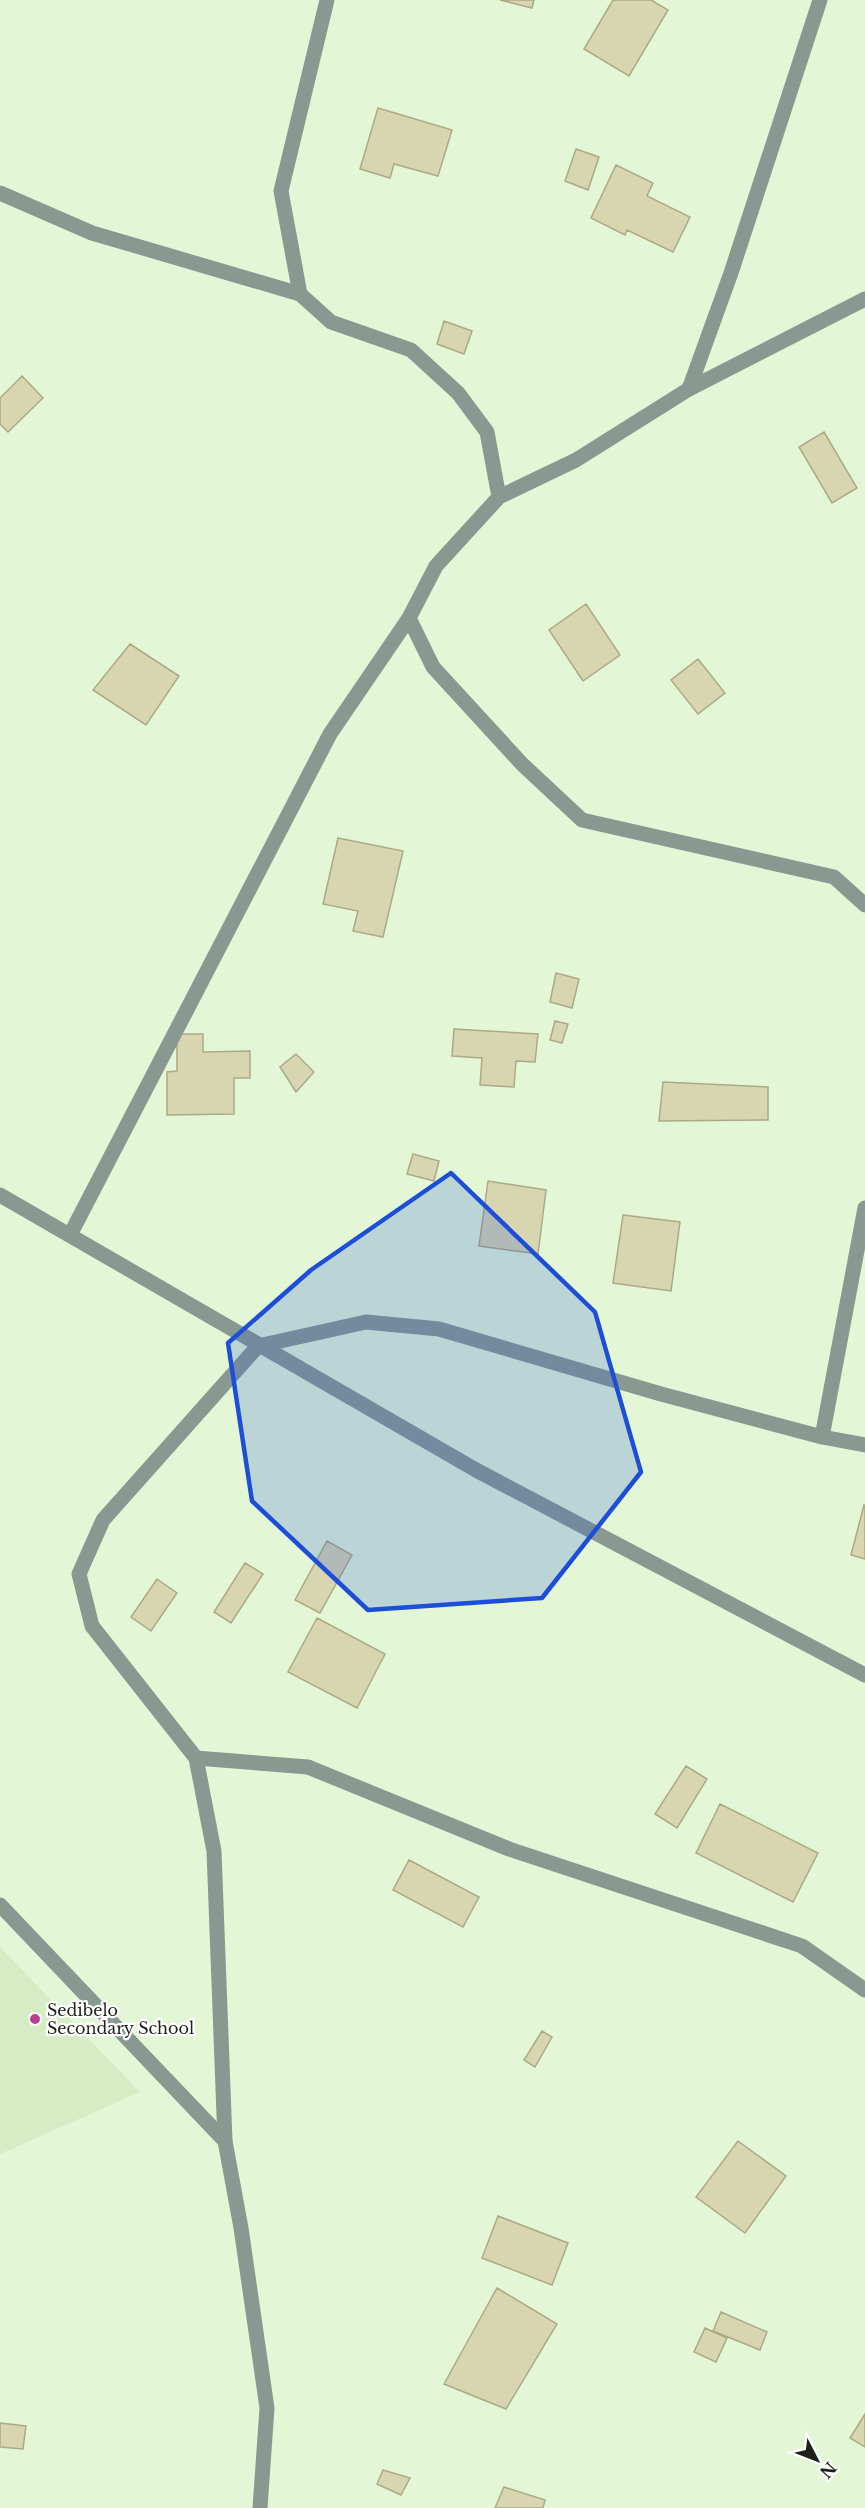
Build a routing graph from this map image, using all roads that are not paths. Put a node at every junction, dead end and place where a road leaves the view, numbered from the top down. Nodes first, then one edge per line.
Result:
1 (327, 0) edge
2 (820, 0) edge
3 (0, 193) edge
4 (300, 294) junction
5 (865, 299) edge
6 (689, 389) junction
7 (499, 497) junction
8 (409, 618) junction
9 (865, 905) edge
10 (0, 1195) edge
11 (865, 1208) edge
12 (70, 1235) junction
13 (258, 1346) junction
14 (822, 1437) junction
15 (865, 1445) edge
16 (865, 1675) edge
17 (196, 1758) junction
18 (0, 1905) edge
19 (865, 1990) edge
20 (225, 2141) junction
21 (260, 2508) edge

1 - 4 street
2 - 6 street
3 - 4 street
4 - 7 street
5 - 6 street
6 - 7 street
7 - 8 street
8 - 9 street
8 - 12 street
10 - 12 street
11 - 14 street
12 - 13 street
13 - 14 street
13 - 16 street
13 - 17 street
14 - 15 street
17 - 19 street
17 - 20 street
18 - 20 street
20 - 21 street

